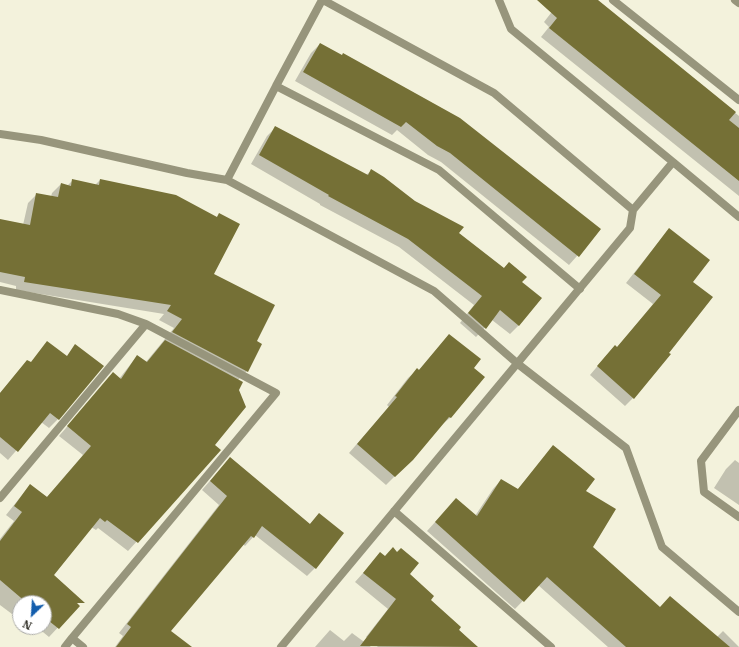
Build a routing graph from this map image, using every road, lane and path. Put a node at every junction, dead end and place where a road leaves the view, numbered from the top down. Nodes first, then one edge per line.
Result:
1 (322, 0) edge
2 (499, 0) edge
3 (613, 0) edge
4 (735, 0) edge
5 (739, 3) edge
6 (276, 86) junction
7 (739, 100) edge
8 (0, 134) edge
9 (673, 162) junction
10 (227, 180) junction
11 (633, 210) junction
12 (739, 217) edge
13 (580, 289) junction
14 (0, 290) edge
15 (146, 324) junction
16 (518, 364) junction
17 (739, 410) edge
18 (0, 498) edge
19 (394, 511) junction
20 (739, 517) edge
21 (739, 612) edge
22 (72, 638) junction
23 (65, 647) edge
24 (83, 647) edge
25 (281, 647) edge
26 (551, 647) edge

1 - 6 street
1 - 11 street
2 - 9 street
3 - 7 street
4 - 5 street
6 - 10 street
6 - 13 street
8 - 10 street
9 - 11 street
9 - 12 street
10 - 16 street
11 - 13 street
13 - 16 street
14 - 15 street
15 - 18 street
15 - 22 street
16 - 19 street
16 - 21 street
17 - 20 street
19 - 25 street
19 - 26 street
22 - 23 street
22 - 24 street

